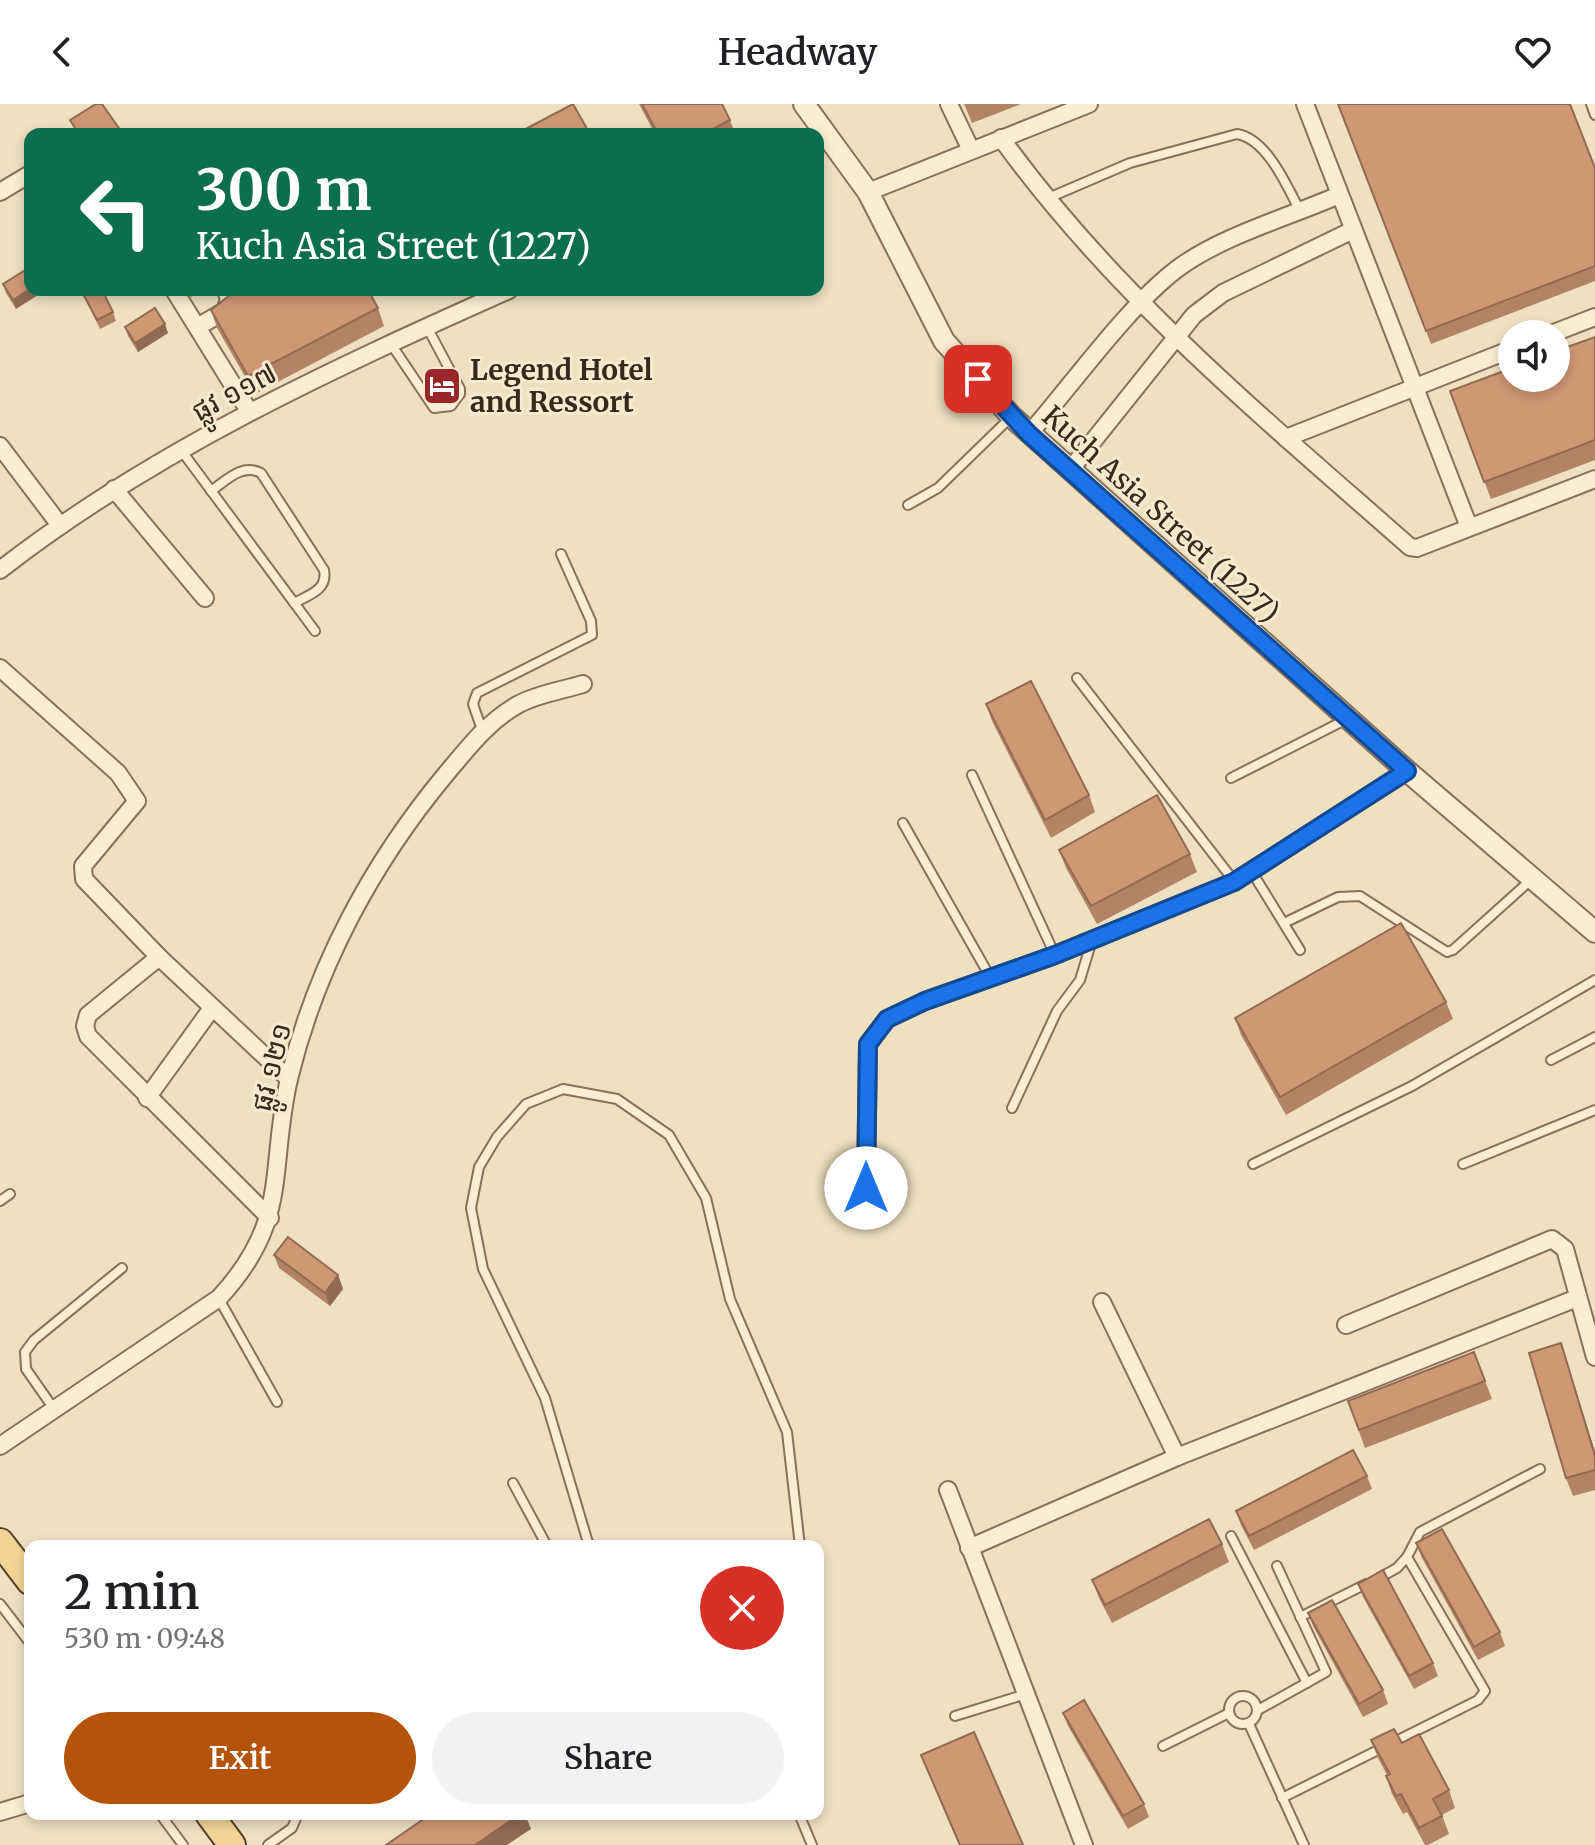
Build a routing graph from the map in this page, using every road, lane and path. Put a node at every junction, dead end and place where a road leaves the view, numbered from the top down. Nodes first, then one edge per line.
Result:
1 (804, 104) edge
2 (949, 104) edge
3 (1089, 104) edge
4 (1305, 104) edge
5 (1591, 104) edge
6 (1595, 115) edge
7 (819, 128) edge
8 (824, 136) edge
9 (1001, 138) junction
10 (971, 150) junction
11 (24, 178) edge
12 (0, 192) edge
13 (868, 192) junction
14 (1339, 195) junction
15 (1045, 199) junction
16 (1300, 212) junction
17 (1353, 230) junction
18 (178, 296) edge
19 (228, 296) edge
20 (496, 296) edge
21 (1142, 302) junction
22 (1595, 317) edge
23 (199, 326) junction
24 (427, 327) junction
25 (1570, 327) edge
26 (1177, 337) junction
27 (390, 343) junction
28 (1498, 354) edge
29 (1414, 385) junction
30 (249, 411) junction
31 (1012, 417) junction
32 (1029, 434) junction
33 (1286, 438) junction
34 (0, 446) edge
35 (181, 450) junction
36 (1070, 470) junction
37 (1595, 479) edge
38 (114, 489) junction
39 (211, 491) junction
40 (908, 505) dead end
41 (59, 524) junction
42 (1469, 527) junction
43 (561, 554) dead end
44 (0, 570) edge
45 (205, 598) dead end
46 (294, 603) junction
47 (315, 631) dead end
48 (0, 668) edge
49 (1077, 678) dead end
50 (583, 684) dead end
51 (1348, 718) junction
52 (482, 730) junction
53 (1407, 771) junction
54 (972, 775) dead end
55 (1231, 778) dead end
56 (903, 823) dead end
57 (1251, 871) junction
58 (1532, 878) junction
59 (1234, 882) junction
60 (1284, 923) junction
61 (1595, 932) edge
62 (1092, 940) junction
63 (1300, 950) dead end
64 (1055, 955) junction
65 (159, 957) junction
66 (989, 975) junction
67 (1595, 980) edge
68 (212, 1008) junction
69 (1595, 1037) edge
70 (1551, 1060) dead end
71 (289, 1079) junction
72 (147, 1098) junction
73 (1012, 1108) dead end
74 (1595, 1110) edge
75 (1253, 1164) dead end
76 (1463, 1164) dead end
77 (866, 1188) dead end
78 (10, 1194) dead end
79 (0, 1201) edge
80 (270, 1218) junction
81 (122, 1268) dead end
82 (219, 1298) junction
83 (1577, 1298) junction
84 (1102, 1302) dead end
85 (1346, 1325) dead end
86 (1595, 1357) edge
87 (277, 1402) dead end
88 (54, 1409) junction
89 (0, 1446) edge
90 (1177, 1457) junction
91 (1540, 1469) dead end
92 (513, 1483) dead end
93 (948, 1490) dead end
94 (1231, 1536) dead end
95 (544, 1540) edge
96 (587, 1540) edge
97 (799, 1540) edge
98 (0, 1542) edge
99 (969, 1548) junction
100 (1407, 1557) junction
101 (1277, 1566) dead end
102 (24, 1573) edge
103 (0, 1604) edge
104 (1300, 1617) junction
105 (24, 1635) edge
106 (1307, 1683) junction
107 (1026, 1694) junction
108 (1258, 1710) junction
109 (1229, 1713) junction
110 (955, 1716) dead end
111 (1249, 1724) junction
112 (1163, 1746) dead end
113 (1282, 1798) junction
114 (24, 1805) edge
115 (0, 1812) edge
116 (164, 1820) edge
117 (213, 1820) edge
118 (295, 1820) edge
119 (802, 1820) edge
120 (183, 1845) edge
121 (232, 1845) edge
122 (268, 1845) edge
123 (812, 1845) edge
124 (1084, 1845) edge
125 (1304, 1845) edge

1 - 7 street, Kuch Asia Street (1227)
2 - 10 street
3 - 9 street
4 - 14 street
5 - 6 lane
8 - 13 street, Kuch Asia Street (1227)
9 - 10 street
9 - 15 street
10 - 13 street
11 - 12 street
13 - 31 street, Kuch Asia Street (1227)
14 - 16 street
14 - 17 street
15 - 16 lane
15 - 21 street
16 - 21 street
17 - 26 street
17 - 29 street
18 - 23 street
19 - 23 street
20 - 24 street, ផ្លូវ ១១៧
21 - 26 street
21 - 32 street
22 - 25 street
23 - 30 street
24 - 27 street, ផ្លូវ ១១៧
24 - 27 lane
26 - 33 street
26 - 36 street
27 - 30 street, ផ្លូវ ១១៧
28 - 29 street
29 - 33 street
29 - 42 street
30 - 35 street, ផ្លូវ ១១៧
31 - 32 street, Kuch Asia Street (1227)
31 - 40 lane
32 - 36 street, Kuch Asia Street (1227)
33 - 42 street
34 - 41 street
35 - 38 street, ផ្លូវ ១១៧
35 - 39 lane
36 - 51 street, Kuch Asia Street (1227)
37 - 42 street
38 - 41 street, ផ្លូវ ១១៧
38 - 45 street
39 - 46 lane
39 - 46 lane
41 - 44 street, ផ្លូវ ១១៧
43 - 52 lane
46 - 47 lane
48 - 65 street
49 - 59 lane
50 - 52 street, ផ្លូវ ១២១
51 - 53 street, Kuch Asia Street (1227)
51 - 55 lane
52 - 71 street, ផ្លូវ ១២១
53 - 57 street
53 - 58 street, Kuch Asia Street (1227)
54 - 64 lane
56 - 66 lane
57 - 59 street
57 - 60 lane
58 - 60 lane
58 - 61 street, Kuch Asia Street (1227)
59 - 62 street
60 - 63 lane
62 - 64 street
62 - 73 lane
64 - 66 street
65 - 68 street
65 - 72 street
66 - 77 street
67 - 75 lane
68 - 71 street
68 - 72 street
69 - 70 lane
71 - 80 street, ផ្លូវ ១២១
72 - 80 street
74 - 76 lane
78 - 79 lane
80 - 82 street, ផ្លូវ ១២១
81 - 88 lane
82 - 87 lane
82 - 88 street, ផ្លូវ ១២១
83 - 85 street
83 - 86 street
83 - 90 street
84 - 90 street
88 - 89 street, ផ្លូវ ១២១
90 - 99 street
91 - 100 lane
92 - 95 lane
93 - 99 street
94 - 106 lane
96 - 97 lane
98 - 102 main road
99 - 107 street
100 - 104 lane
100 - 113 lane
101 - 104 lane
103 - 105 lane
104 - 106 lane
106 - 108 lane
107 - 110 lane
107 - 124 street
108 - 109 lane
108 - 111 lane
109 - 111 lane
109 - 112 lane
111 - 113 lane
113 - 125 lane
114 - 115 street
116 - 120 lane
117 - 121 main road
118 - 122 lane
119 - 123 lane

